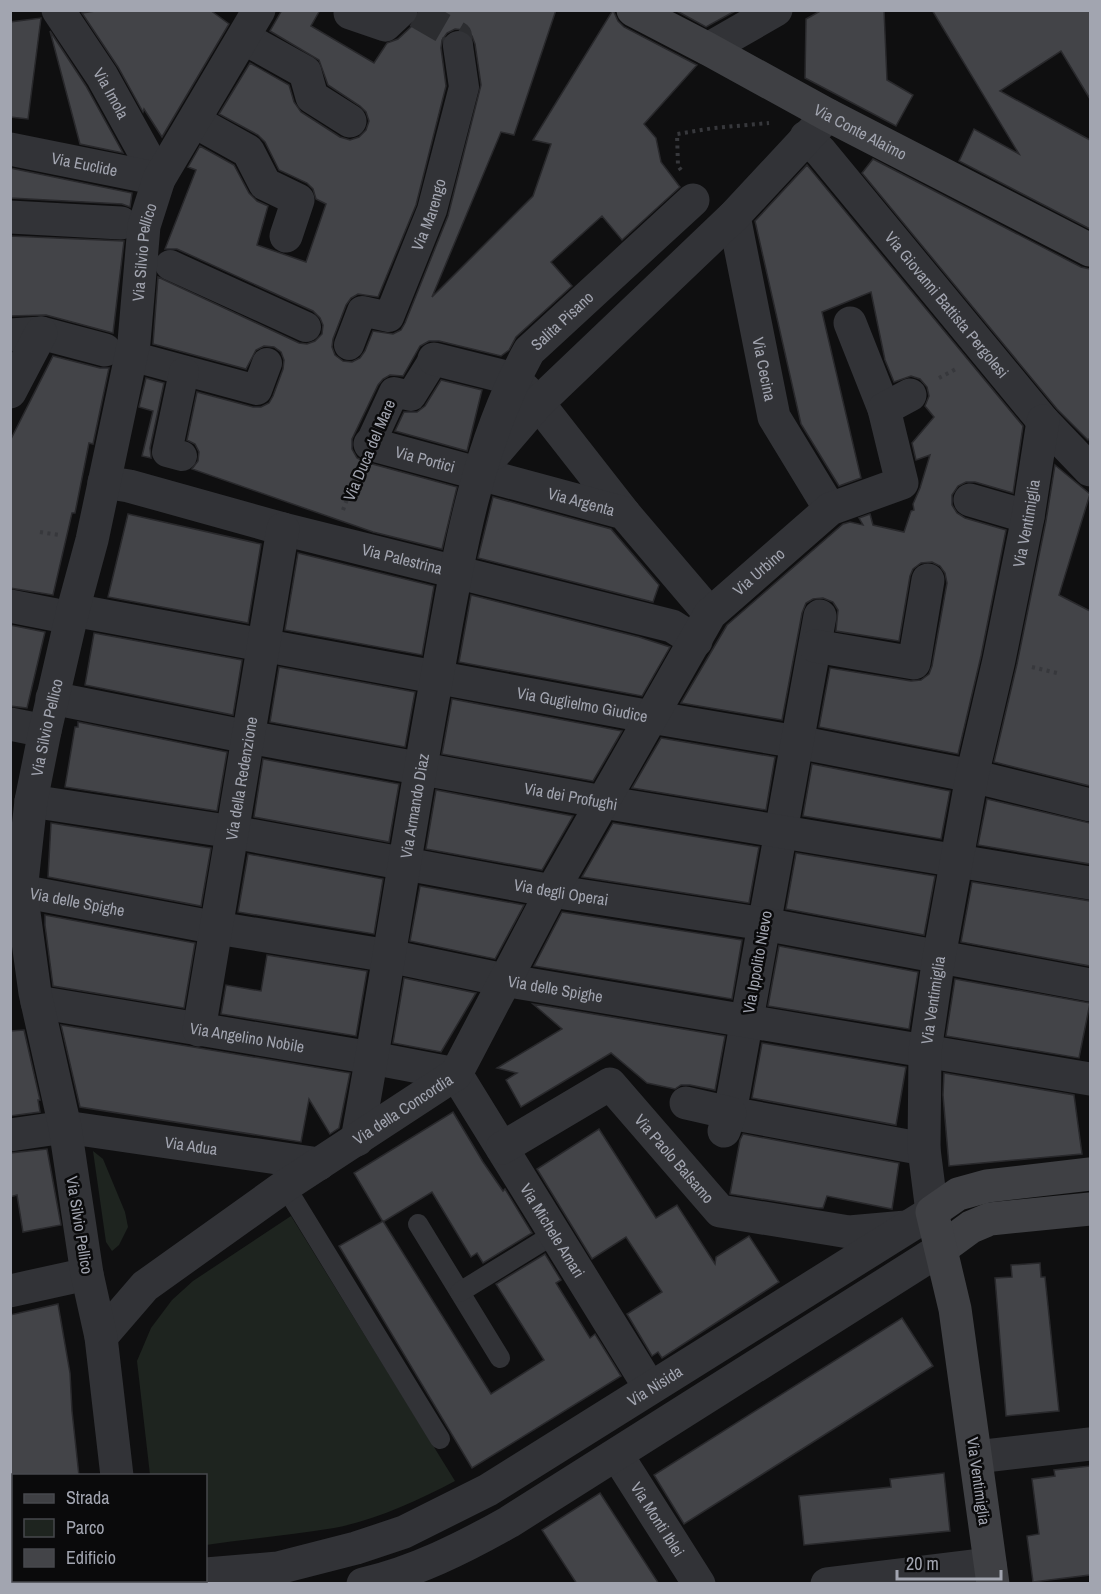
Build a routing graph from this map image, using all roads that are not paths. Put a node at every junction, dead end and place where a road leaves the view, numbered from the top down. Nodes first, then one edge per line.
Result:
1 (58, 10) edge
2 (633, 10) edge
3 (776, 10) edge
4 (411, 11) edge
5 (350, 13) dead end
6 (746, 18) edge
7 (251, 24) edge
8 (458, 46) tunnel mouth
9 (708, 49) junction
10 (743, 69) junction
11 (194, 121) junction
12 (350, 121) dead end
13 (817, 126) junction
14 (10, 149) edge
15 (159, 179) junction
16 (693, 200) road end
17 (734, 216) junction
18 (10, 217) edge
19 (121, 223) dead end
20 (286, 236) dead end
21 (1090, 250) edge
22 (170, 265) dead end
23 (850, 323) dead end
24 (306, 327) dead end
25 (26, 334) edge
26 (350, 345) dead end
27 (118, 353) junction
28 (434, 359) joint
29 (267, 363) dead end
30 (184, 372) junction
31 (514, 379) junction
32 (10, 392) edge
33 (538, 403) junction
34 (1043, 421) junction
35 (370, 444) joint
36 (182, 456) dead end
37 (1085, 457) edge
38 (479, 473) junction
39 (104, 482) junction
40 (970, 500) dead end
41 (830, 509) junction
42 (624, 513) junction
43 (1028, 517) junction
44 (283, 529) junction
45 (456, 572) junction
46 (928, 580) dead end
47 (10, 606) edge
48 (72, 614) junction
49 (703, 627) junction
50 (264, 644) junction
51 (437, 676) junction
52 (52, 698) junction
53 (651, 717) junction
54 (10, 724) edge
55 (45, 731) junction
56 (248, 737) junction
57 (797, 742) junction
58 (420, 768) junction
59 (972, 776) junction
60 (31, 801) junction
61 (603, 802) junction
62 (1090, 805) edge
63 (233, 832) junction
64 (781, 832) junction
65 (956, 861) junction
66 (405, 862) junction
67 (1090, 884) edge
68 (552, 891) junction
69 (16, 893) edge
70 (764, 924) junction
71 (216, 928) junction
72 (389, 956) junction
73 (939, 957) junction
74 (504, 980) junction
75 (1090, 985) edge
76 (28, 999) edge
77 (747, 1020) junction
78 (199, 1030) junction
79 (925, 1051) junction
80 (372, 1058) junction
81 (456, 1074) junction
82 (1090, 1079) edge
83 (686, 1103) dead end
84 (727, 1122) junction
85 (65, 1127) junction
86 (10, 1135) edge
87 (357, 1140) junction
88 (502, 1149) junction
89 (924, 1149) junction
90 (319, 1164) junction
91 (1090, 1174) edge
92 (285, 1186) junction
93 (1090, 1209) edge
94 (919, 1219) junction
95 (418, 1224) dead end
96 (554, 1234) junction
97 (940, 1249) junction
98 (87, 1274) junction
99 (10, 1291) edge
100 (460, 1292) junction
101 (101, 1337) junction
102 (500, 1358) dead end
103 (650, 1388) junction
104 (440, 1438) dead end
105 (1090, 1444) edge
106 (617, 1455) junction
107 (976, 1457) junction
108 (117, 1474) edge
109 (207, 1574) edge
110 (991, 1574) edge
111 (130, 1582) edge
112 (104, 1584) edge
113 (363, 1584) edge
114 (699, 1584) edge
115 (827, 1584) edge

1 - 15 street, Via Imola
2 - 9 main road, Via Conte Alaimo
3 - 6 street
4 - 5 street
6 - 9 street
6 - 10 street
7 - 11 street, Via Silvio Pellico
7 - 12 street
8 - 26 street, Via Marengo
9 - 10 main road, Via Conte Alaimo
10 - 13 main road, Via Conte Alaimo
11 - 15 street, Via Silvio Pellico
11 - 20 street
13 - 17 street
13 - 21 main road, Via Conte Alaimo
13 - 34 street, Via Giovanni Battista Pergolesi
14 - 15 street, Via Euclide
15 - 27 street, Via Silvio Pellico
16 - 31 street, Salita Pisano
17 - 33 street
17 - 41 street, Via Cecina
18 - 19 street
22 - 24 street
23 - 41 street
25 - 27 street
25 - 32 street
27 - 30 street
27 - 39 street, Via Silvio Pellico
28 - 31 street, Via Duca del Mare
28 - 35 street, Via Duca del Mare
29 - 30 street
30 - 36 street
31 - 33 street
31 - 38 street, Salita Pisano
33 - 38 street
33 - 42 street
34 - 37 street, Via Giovanni Battista Pergolesi
34 - 43 street, Via Ventimiglia
35 - 38 street, Via Portici
38 - 42 street, Via Argenta
38 - 45 street, Via Armando Diaz
39 - 44 street, Via Palestrina
39 - 48 street, Via Silvio Pellico
40 - 43 street
41 - 49 street, Via Urbino
42 - 49 street, Via Argenta
43 - 59 street, Via Ventimiglia
44 - 45 street, Via Palestrina
44 - 50 street, Via della Redenzione
45 - 49 street, Via Palestrina
45 - 51 street, Via Armando Diaz
46 - 57 street, Via Ippolito Nievo
47 - 48 street, Via Guglielmo Giudice
48 - 50 street, Via Guglielmo Giudice
48 - 52 street, Via Silvio Pellico
49 - 53 street, Via della Concordia
50 - 51 street, Via Guglielmo Giudice
50 - 56 street, Via della Redenzione
51 - 53 street, Via Guglielmo Giudice
51 - 58 street, Via Armando Diaz
52 - 55 street, Via Silvio Pellico
52 - 56 street, Via dei Profughi
53 - 57 street, Via Guglielmo Giudice
53 - 61 street, Via della Concordia
54 - 55 street
55 - 60 street, Via Silvio Pellico
56 - 58 street, Via dei Profughi
56 - 63 street, Via della Redenzione
57 - 59 street, Via Guglielmo Giudice
57 - 64 street, Via Ippolito Nievo
58 - 61 street, Via dei Profughi
58 - 66 street, Via Armando Diaz
59 - 62 street, Via Guglielmo Giudice
59 - 65 street, Via Ventimiglia
60 - 63 street, Via degli Operai
60 - 69 street, Via Silvio Pellico
61 - 64 street, Via dei Profughi
61 - 68 street, Via della Concordia
63 - 66 street, Via degli Operai
63 - 71 street, Via della Redenzione
64 - 65 street, Via dei Profughi
64 - 70 street, Via Ippolito Nievo
65 - 67 street, Via dei Profughi
65 - 73 street, Via Ventimiglia
66 - 68 street, Via degli Operai
66 - 72 street, Via Armando Diaz
68 - 70 street, Via degli Operai
68 - 74 street, Via della Concordia
69 - 71 street, Via delle Spighe
69 - 76 street, Via Silvio Pellico
70 - 73 street, Via degli Operai
70 - 77 street, Via Ippolito Nievo
71 - 72 street, Via delle Spighe
71 - 78 street, Via della Redenzione
72 - 74 street, Via delle Spighe
72 - 80 street, Via Armando Diaz
73 - 75 street, Via degli Operai
73 - 79 street, Via Ventimiglia
74 - 77 street, Via delle Spighe
74 - 81 street, Via della Concordia
76 - 78 street, Via Angelino Nobile
76 - 85 street, Via Silvio Pellico
77 - 79 street, Via delle Spighe
77 - 84 street, Via Ippolito Nievo
78 - 80 street, Via Angelino Nobile
79 - 82 street, Via delle Spighe
79 - 89 street, Via Ventimiglia
80 - 81 street, Via Angelino Nobile
80 - 87 street, Via Armando Diaz
81 - 87 street, Via della Concordia
81 - 88 street, Via Michele Amari
83 - 84 street
84 - 89 street
85 - 86 street, Via Adua
85 - 90 street, Via Adua
85 - 98 street, Via Silvio Pellico
87 - 90 street, Via della Concordia
88 - 94 street, Via Paolo Balsamo
88 - 96 street, Via Michele Amari
89 - 94 street, Via Ventimiglia
90 - 92 street, Via della Concordia
91 - 94 main road, Via Nisida
92 - 101 street, Via della Concordia
92 - 104 lane
93 - 97 main road
94 - 97 main road, Via Ventimiglia
94 - 103 street, Via Nisida
95 - 100 lane
96 - 100 lane
96 - 103 street, Via Michele Amari
97 - 106 street
97 - 107 main road, Via Ventimiglia
98 - 99 street
98 - 101 street, Via Silvio Pellico
100 - 102 lane
101 - 108 street, Via Silvio Pellico
103 - 109 street, Via Nisida
105 - 107 street
106 - 113 street
106 - 114 street, Via Monti Iblei
107 - 110 main road, Via Ventimiglia
110 - 115 street
111 - 112 street

